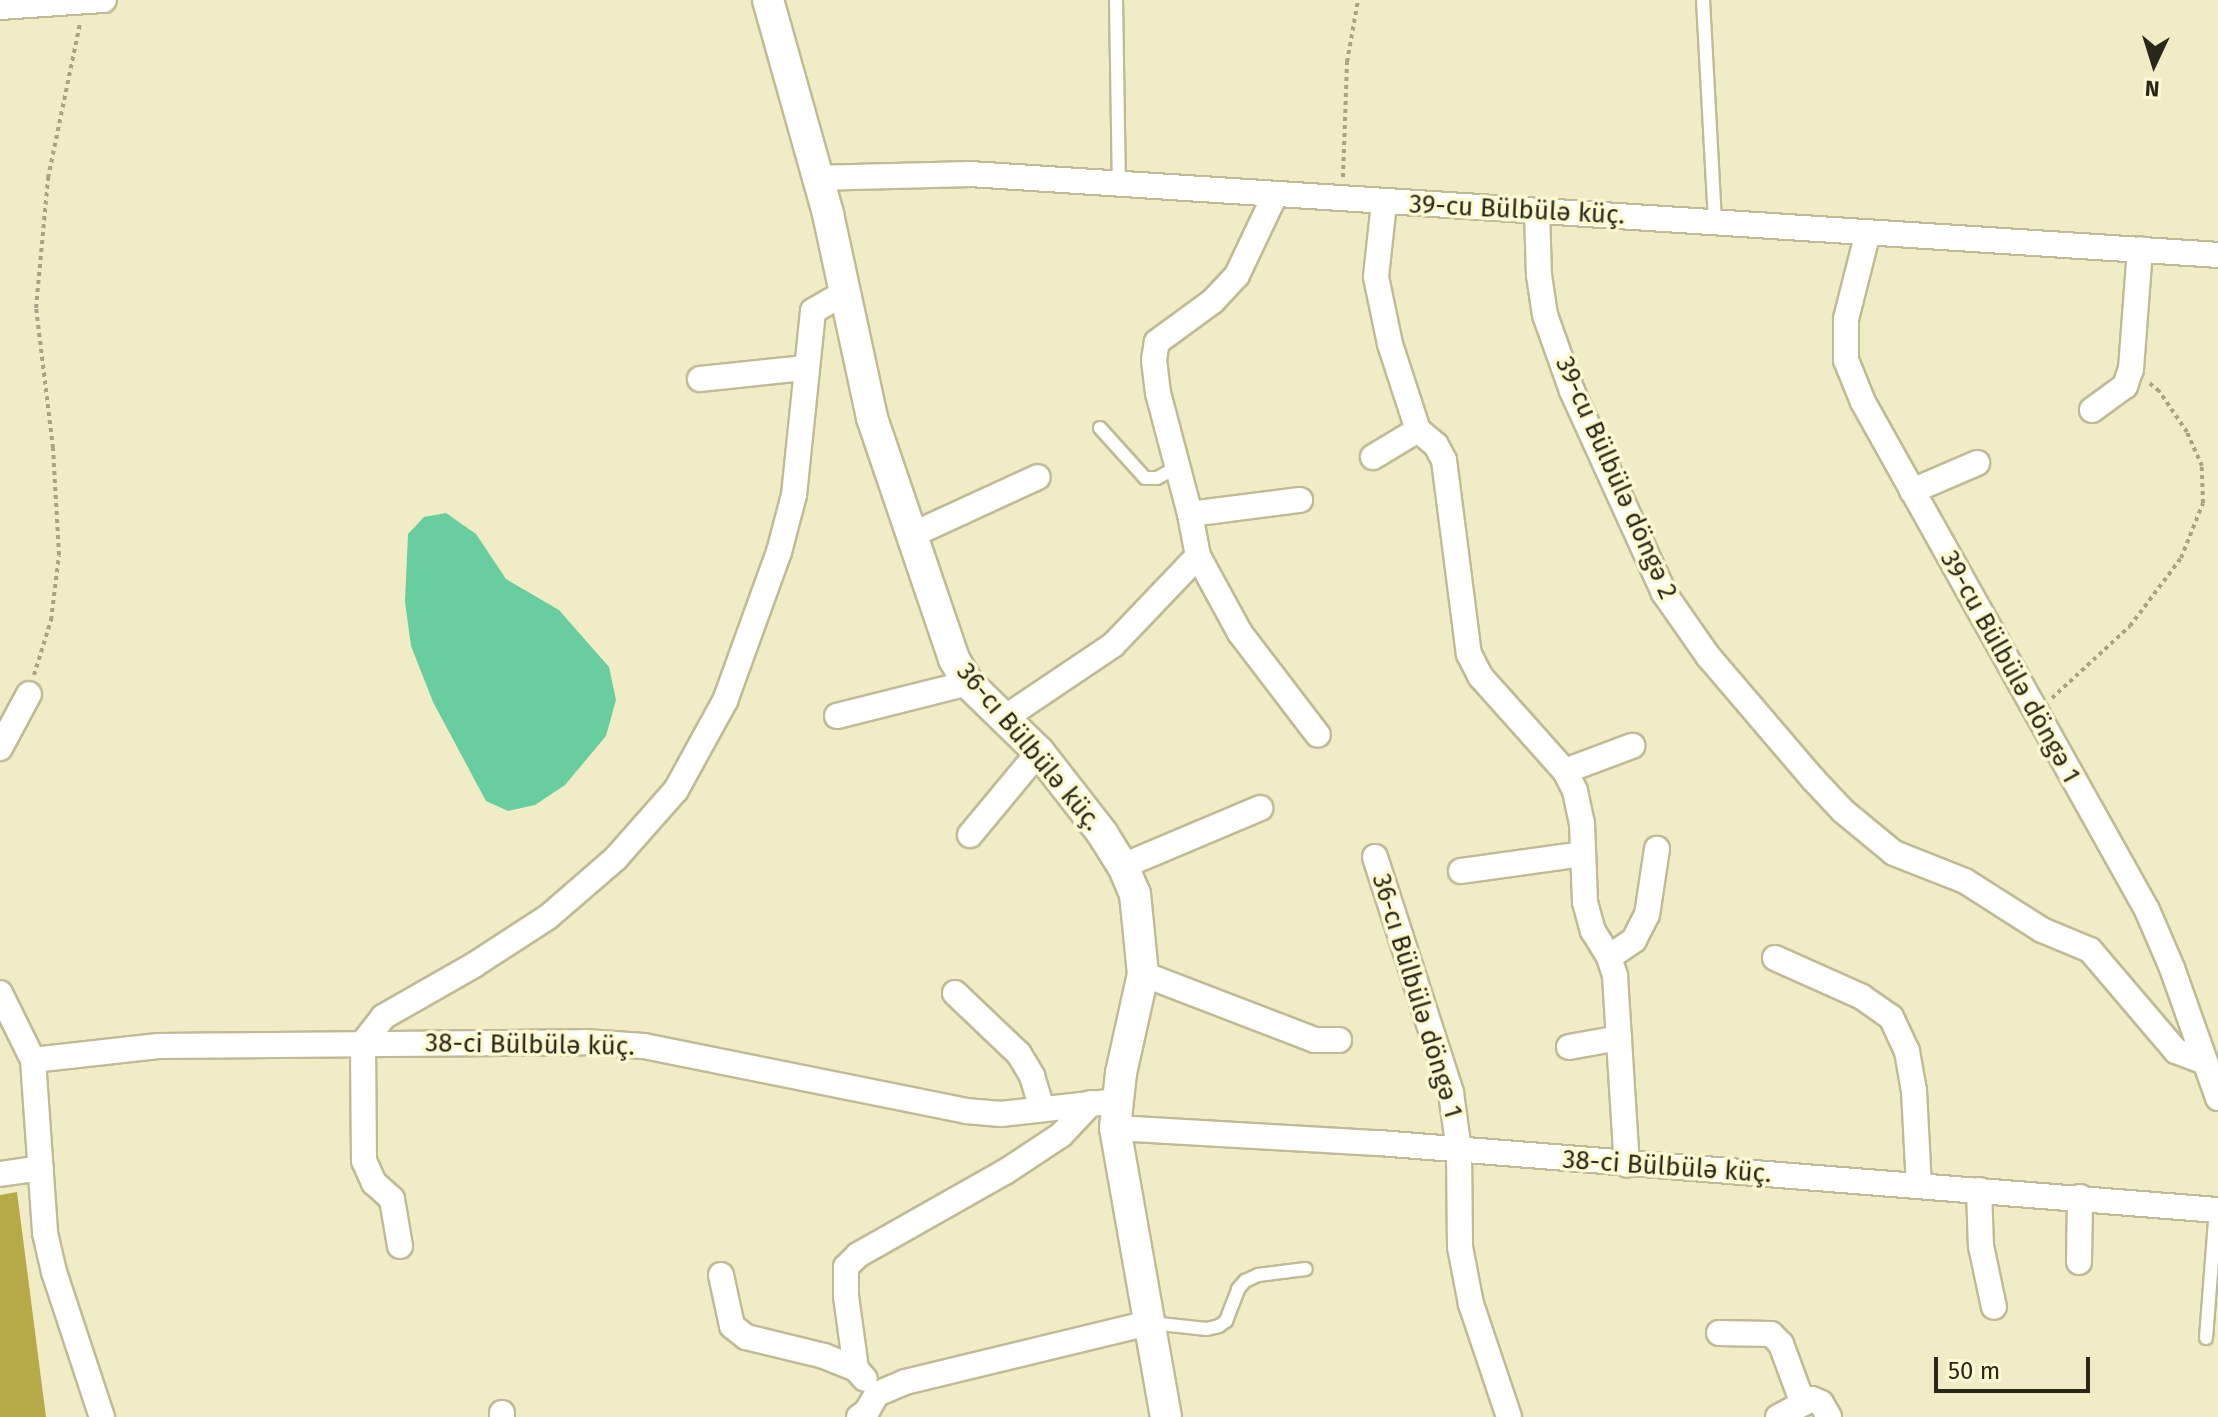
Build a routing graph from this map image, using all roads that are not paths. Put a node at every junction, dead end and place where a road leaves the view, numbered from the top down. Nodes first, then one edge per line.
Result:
1 (768, 0) edge
2 (1116, 0) edge
3 (1703, 0) edge
4 (92, 1) edge
5 (0, 7) edge
6 (816, 178) junction
7 (1119, 185) junction
8 (1275, 195) junction
9 (1384, 203) junction
10 (1537, 212) junction
11 (1715, 221) junction
12 (1868, 232) junction
13 (2140, 249) junction
14 (2218, 255) edge
15 (844, 293) junction
16 (805, 368) junction
17 (700, 379) dead end
18 (2092, 410) dead end
19 (1100, 428) dead end
20 (1418, 430) junction
21 (1373, 457) dead end
22 (1977, 463) dead end
23 (1176, 468) junction
24 (1038, 477) dead end
25 (1912, 491) junction
26 (1300, 500) dead end
27 (1190, 514) junction
28 (914, 534) junction
29 (1198, 556) junction
30 (968, 683) junction
31 (29, 694) road end
32 (837, 716) dead end
33 (1006, 717) junction
34 (1318, 735) dead end
35 (1632, 746) dead end
36 (0, 748) edge
37 (1039, 752) junction
38 (1565, 771) junction
39 (1260, 808) dead end
40 (970, 835) dead end
41 (1657, 849) dead end
42 (1583, 854) junction
43 (1375, 857) dead end
44 (1123, 866) junction
45 (1461, 871) dead end
46 (1609, 957) junction
47 (1775, 958) dead end
48 (1143, 974) junction
49 (0, 993) edge
50 (955, 993) dead end
51 (1619, 1038) junction
52 (1339, 1040) dead end
53 (363, 1043) junction
54 (1569, 1047) dead end
55 (33, 1060) junction
56 (2205, 1062) junction
57 (2218, 1098) edge
58 (1042, 1109) junction
59 (1108, 1111) junction
60 (1459, 1151) junction
61 (1627, 1165) junction
62 (41, 1168) junction
63 (0, 1174) edge
64 (1919, 1186) junction
65 (1979, 1190) junction
66 (2080, 1197) junction
67 (2217, 1210) edge
68 (400, 1246) dead end
69 (2079, 1262) dead end
70 (1306, 1269) dead end
71 (721, 1275) dead end
72 (1994, 1307) dead end
73 (1149, 1323) junction
74 (1719, 1333) dead end
75 (2206, 1338) dead end
76 (856, 1369) junction
77 (877, 1394) junction
78 (1802, 1401) junction
79 (102, 1417) edge
80 (859, 1417) edge
81 (1166, 1417) edge
82 (1509, 1417) edge
83 (1778, 1417) edge
84 (1829, 1417) edge

1 - 6 street, 36-cı Bülbülə küç.
2 - 7 lane
3 - 11 lane
4 - 5 street
6 - 7 street, 39-cu Bülbülə küç.
6 - 15 street, 36-cı Bülbülə küç.
7 - 8 street, 39-cu Bülbülə küç.
8 - 9 street, 39-cu Bülbülə küç.
8 - 23 street
9 - 10 street, 39-cu Bülbülə küç.
9 - 20 street
10 - 11 street, 39-cu Bülbülə küç.
10 - 56 street, 39-cu Bülbülə döngə 2
11 - 12 street, 39-cu Bülbülə küç.
12 - 13 street, 39-cu Bülbülə küç.
12 - 25 street, 39-cu Bülbülə döngə 1
13 - 14 street, 39-cu Bülbülə küç.
13 - 18 street
15 - 16 street
15 - 28 street, 36-cı Bülbülə küç.
16 - 17 street
16 - 53 street
19 - 23 lane
20 - 21 street
20 - 38 street
22 - 25 street
23 - 27 street
24 - 28 street
25 - 56 street, 39-cu Bülbülə döngə 1
26 - 27 street
27 - 29 street
28 - 30 street, 36-cı Bülbülə küç.
29 - 33 street
29 - 34 street
30 - 32 street
30 - 33 street, 36-cı Bülbülə küç.
31 - 36 street
33 - 37 street, 36-cı Bülbülə küç.
35 - 38 street
37 - 40 street
37 - 44 street, 36-cı Bülbülə küç.
38 - 42 street
39 - 44 street
41 - 46 street
42 - 45 street
42 - 46 street
43 - 60 street, 36-cı Bülbülə döngə 1
44 - 48 street, 36-cı Bülbülə küç.
46 - 51 street
47 - 64 street
48 - 52 street
48 - 59 street, 36-cı Bülbülə küç.
49 - 55 street
50 - 58 street
51 - 54 street
51 - 61 street
53 - 55 street, 38-ci Bülbülə küç.
53 - 58 street, 38-ci Bülbülə küç.
53 - 68 street
55 - 62 street
56 - 57 street, 39-cu Bülbülə döngə 1
58 - 59 street, 38-ci Bülbülə küç.
59 - 60 street, 38-ci Bülbülə küç.
59 - 73 street, 36-cı Bülbülə küç.
59 - 76 street
60 - 61 street, 38-ci Bülbülə küç.
60 - 82 street, 36-cı Bülbülə döngə 1
61 - 64 street, 38-ci Bülbülə küç.
62 - 63 street
62 - 79 street
64 - 65 street, 38-ci Bülbülə küç.
65 - 66 street, 38-ci Bülbülə küç.
65 - 72 street
66 - 67 street, 38-ci Bülbülə küç.
66 - 69 street
67 - 75 lane
70 - 73 lane
71 - 76 street
73 - 77 street
73 - 81 street, 36-cı Bülbülə küç.
74 - 78 street
76 - 77 street
77 - 80 street
78 - 83 street
78 - 84 street

